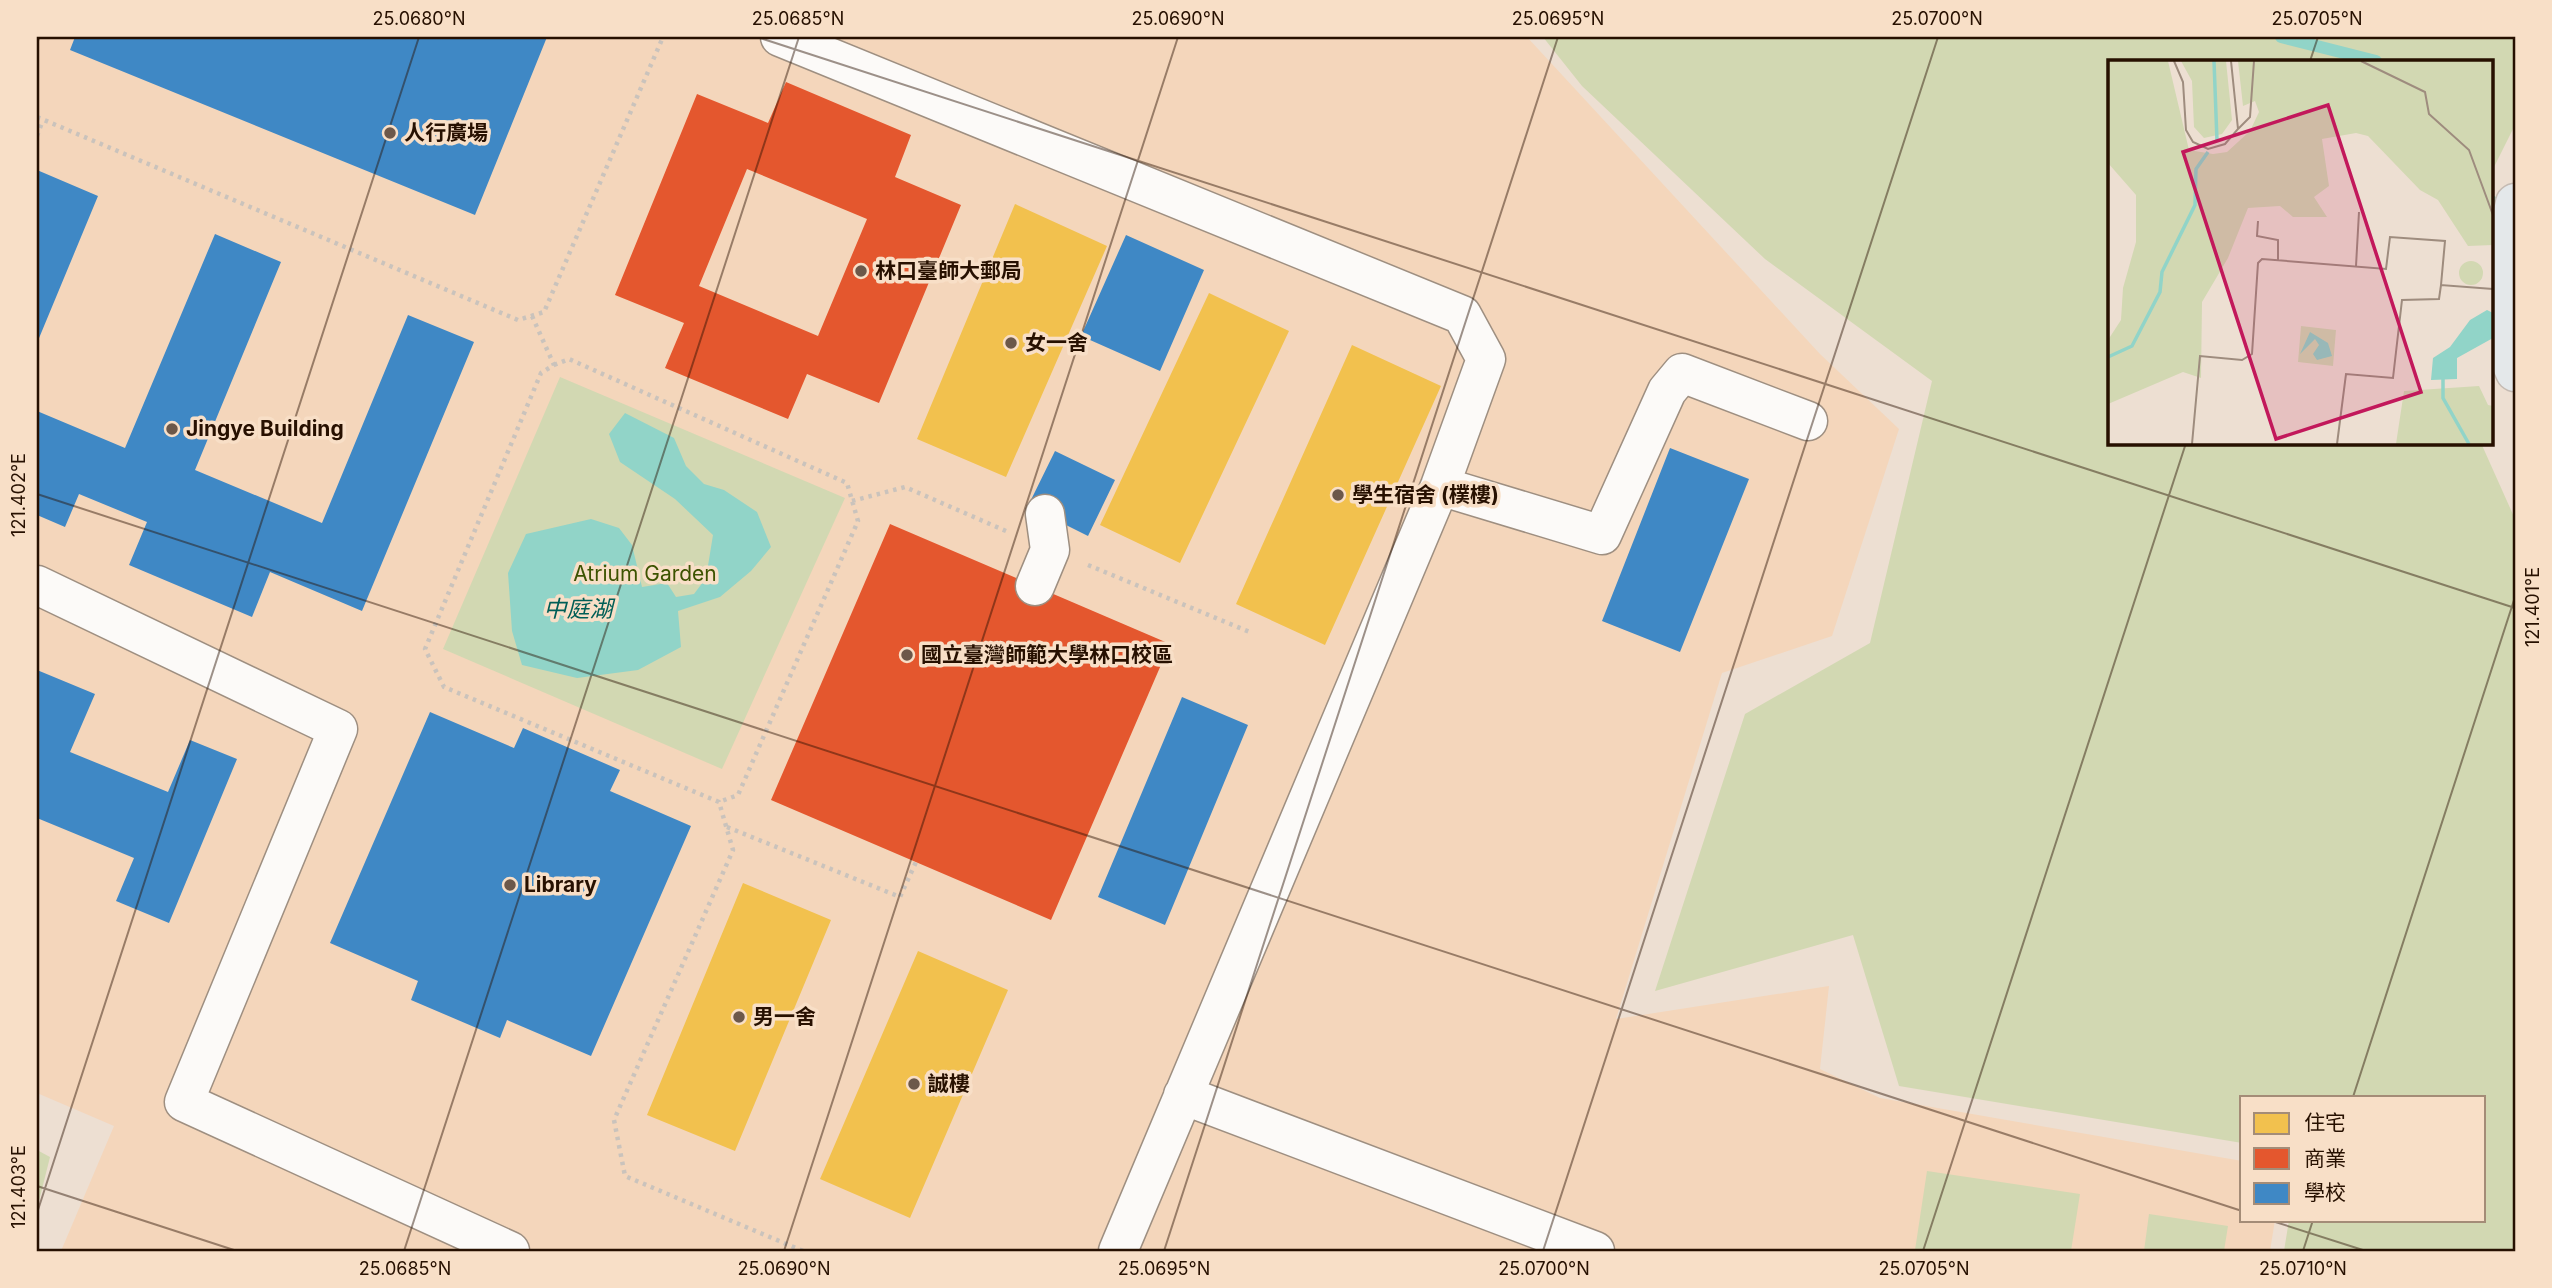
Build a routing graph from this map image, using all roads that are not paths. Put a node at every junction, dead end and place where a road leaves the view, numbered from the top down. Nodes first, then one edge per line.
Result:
1 (780, 37) edge
2 (2515, 204) edge
3 (2515, 372) edge
4 (1808, 421) dead end
5 (1440, 486) junction
6 (1045, 514) dead end
7 (37, 584) edge
8 (1035, 586) dead end
9 (1183, 1095) junction
10 (510, 1251) edge
11 (1118, 1251) edge
12 (1595, 1251) edge

1 - 5 street
2 - 3 main road
4 - 5 street
5 - 9 street
6 - 8 street
7 - 10 street
9 - 11 street
9 - 12 street

